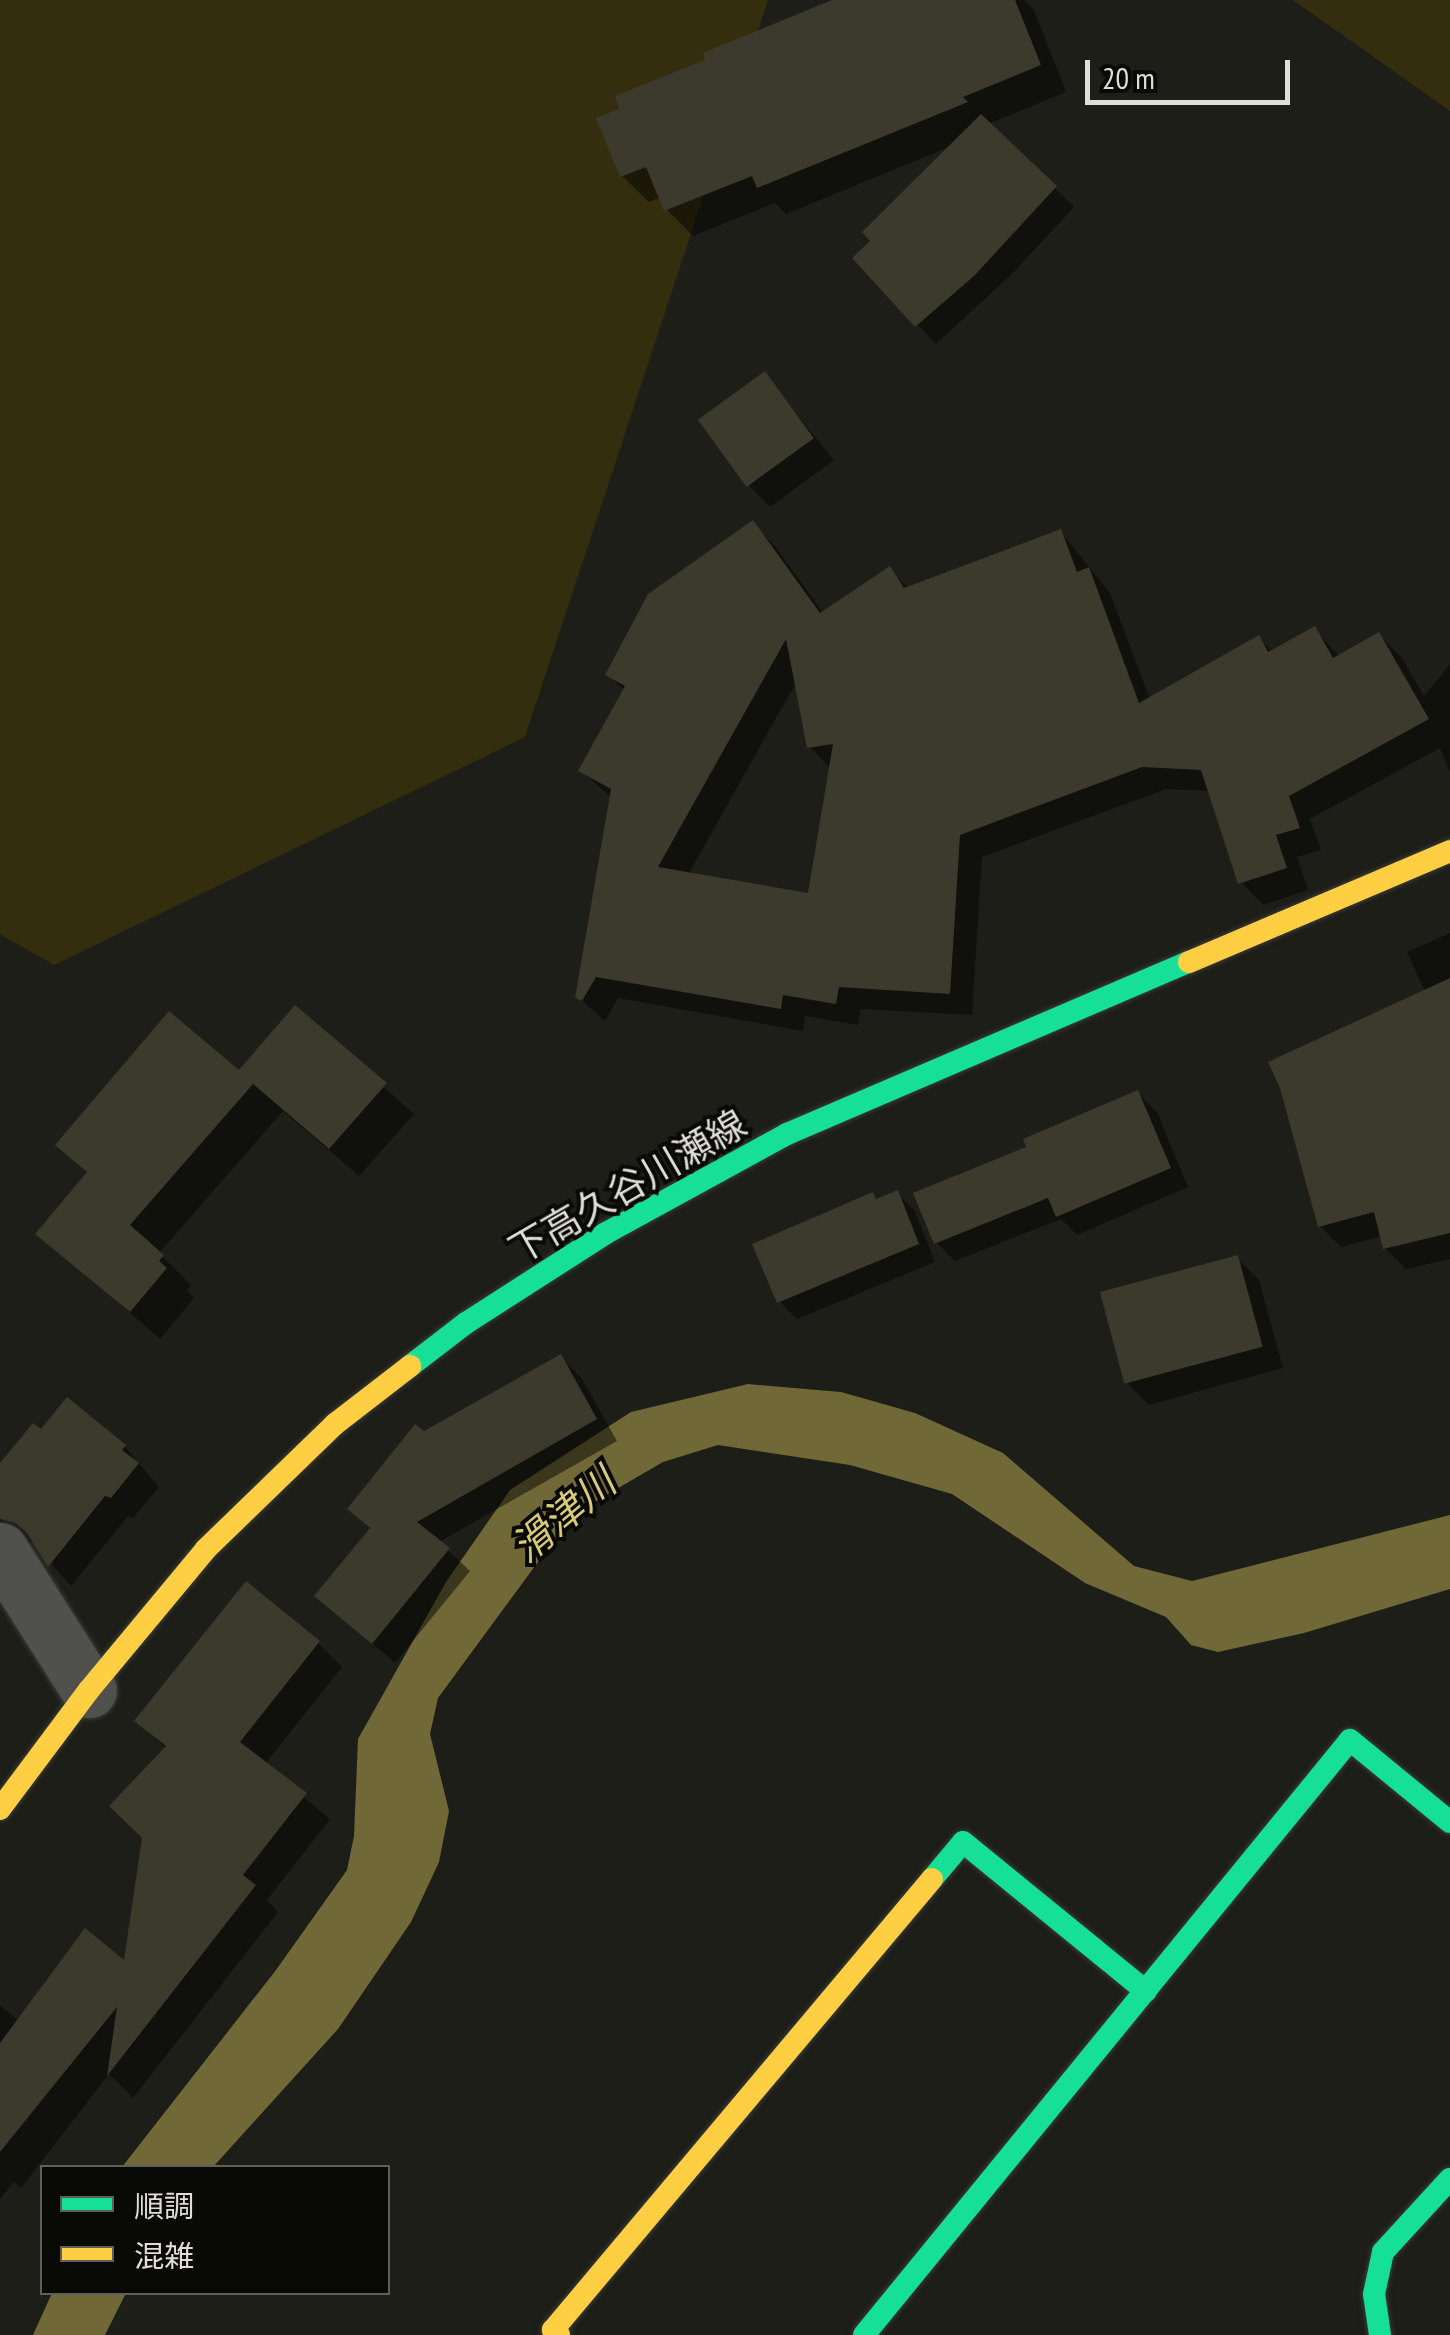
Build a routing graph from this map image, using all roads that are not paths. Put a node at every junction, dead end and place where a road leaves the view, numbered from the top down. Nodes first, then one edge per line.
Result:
1 (1450, 851) edge
2 (0, 1550) edge
3 (89, 1690) junction
4 (0, 1809) edge
5 (1450, 1822) edge
6 (1146, 1991) junction
7 (1450, 2179) edge
8 (559, 2335) edge
9 (864, 2335) edge
10 (1380, 2335) edge

1 - 3 street, 下高久谷川瀬線
2 - 3 street
3 - 4 street, 下高久谷川瀬線
5 - 6 street
6 - 8 street
6 - 9 street
7 - 10 street

